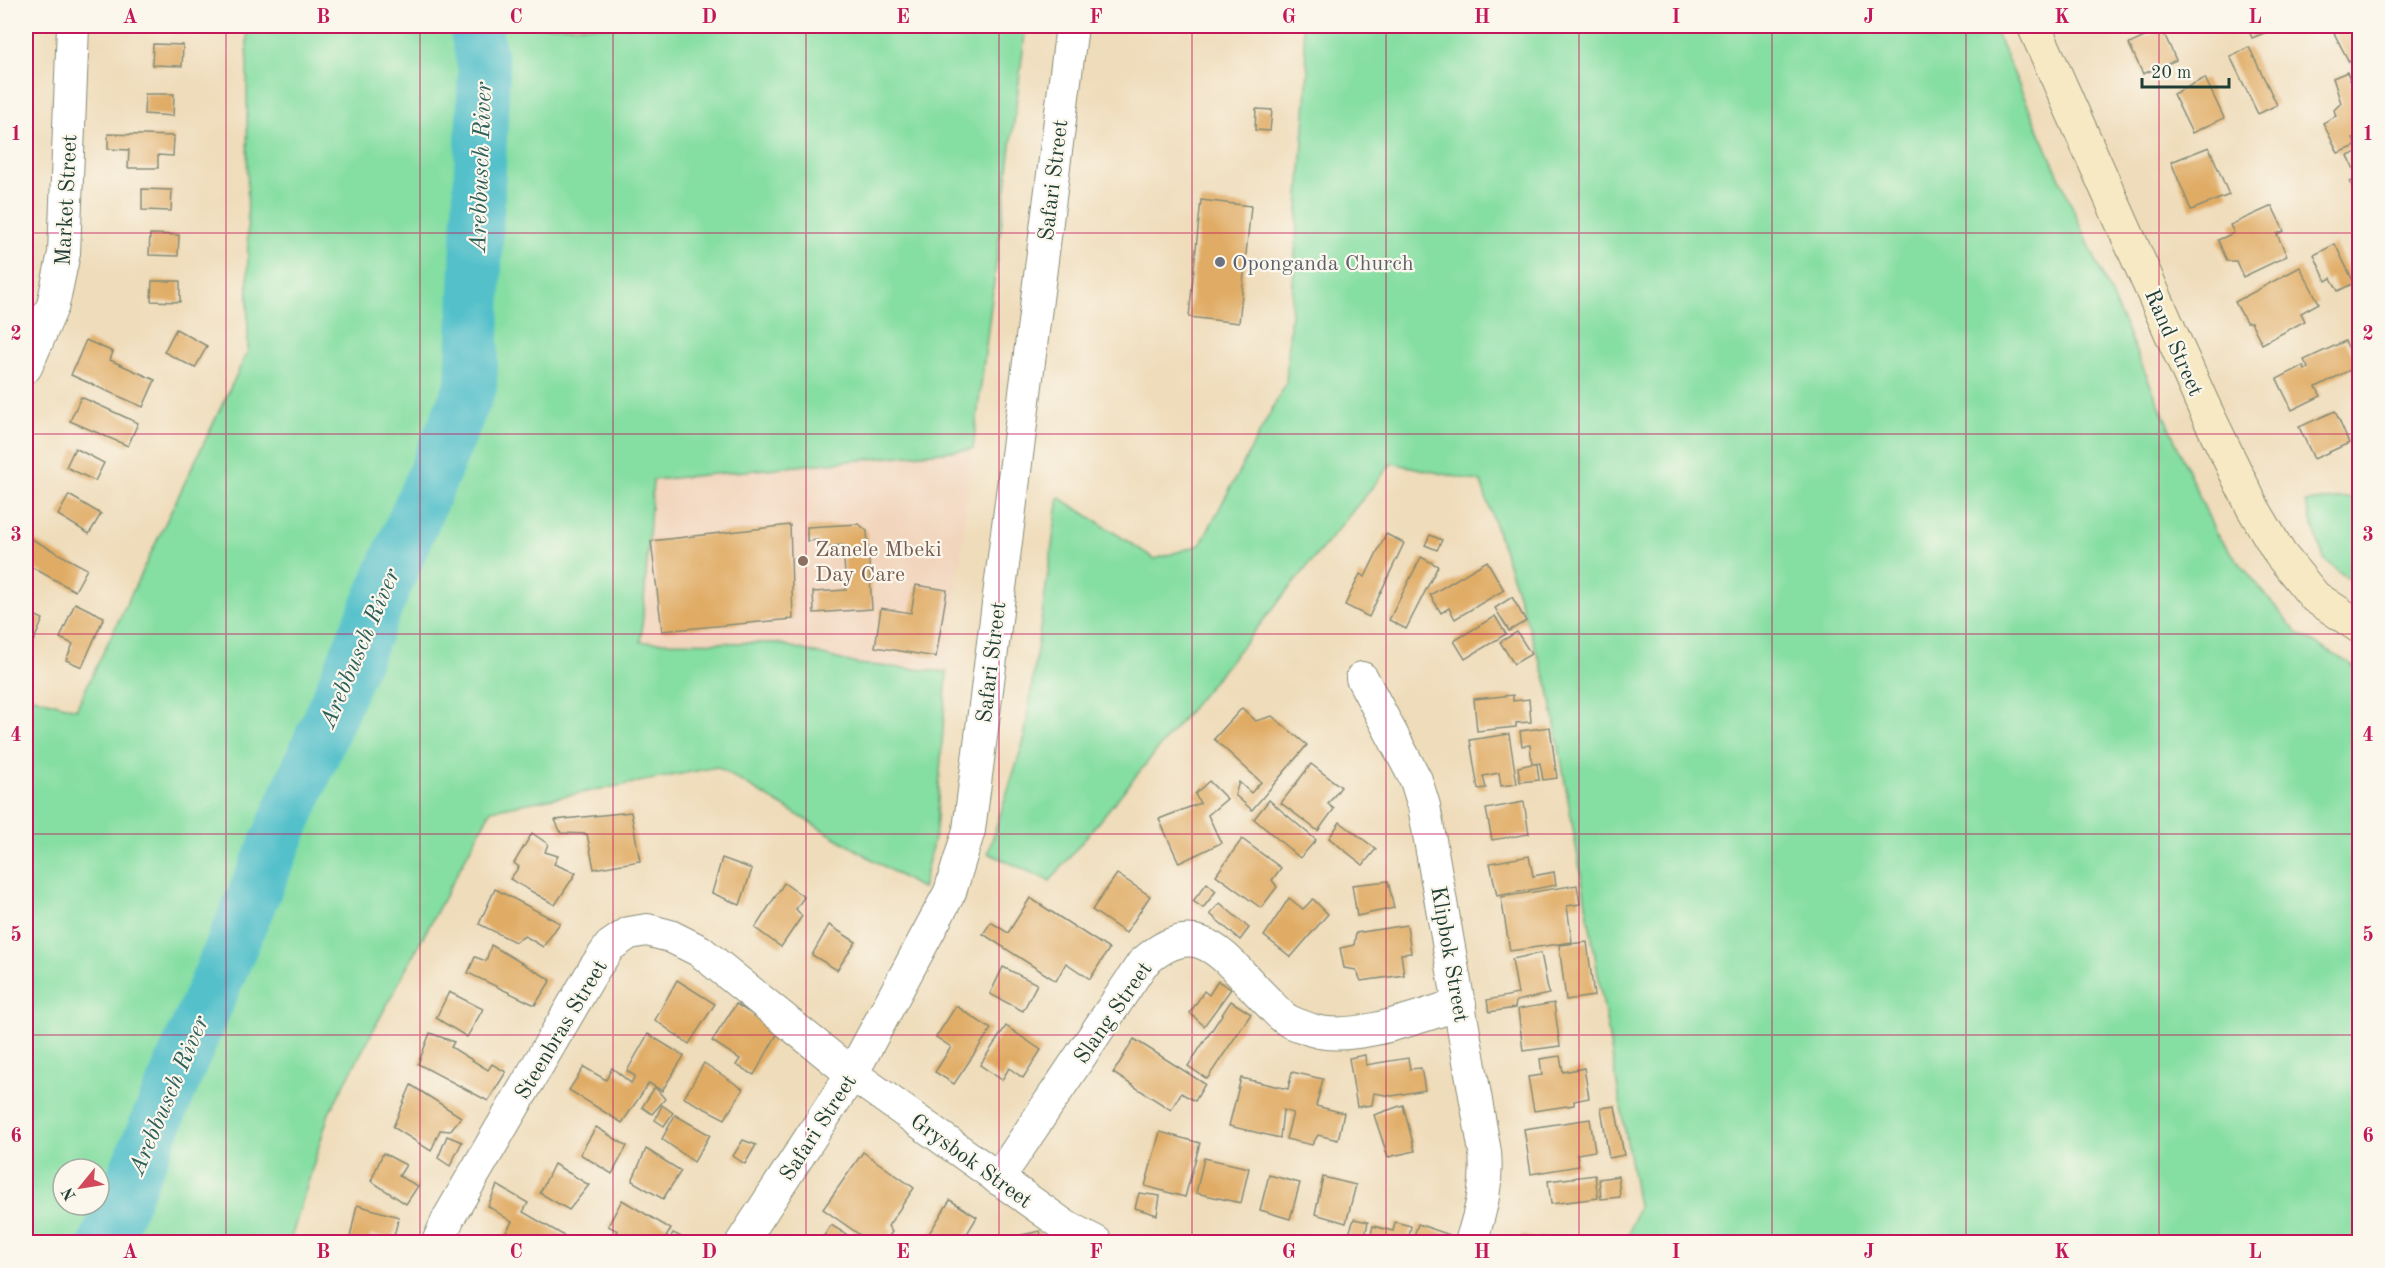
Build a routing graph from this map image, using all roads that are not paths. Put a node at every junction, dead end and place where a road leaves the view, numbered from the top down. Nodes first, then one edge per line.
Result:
1 (73, 26) edge
2 (1072, 26) edge
3 (2034, 26) edge
4 (26, 368) edge
5 (2360, 627) edge
6 (1362, 678) dead end
7 (1460, 1004) junction
8 (852, 1074) junction
9 (998, 1179) junction
10 (438, 1242) edge
11 (742, 1242) edge
12 (1096, 1242) edge
13 (1471, 1242) edge

1 - 4 street, Market Street
2 - 8 street, Safari Street
3 - 5 street, Rand Street
6 - 7 street, Klipbok Street
7 - 9 street, Slang Street
7 - 13 street, Klipbok Street
8 - 9 street, Grysbok Street
8 - 10 street, Steenbras Street
8 - 11 street, Safari Street
9 - 12 street, Grysbok Street

